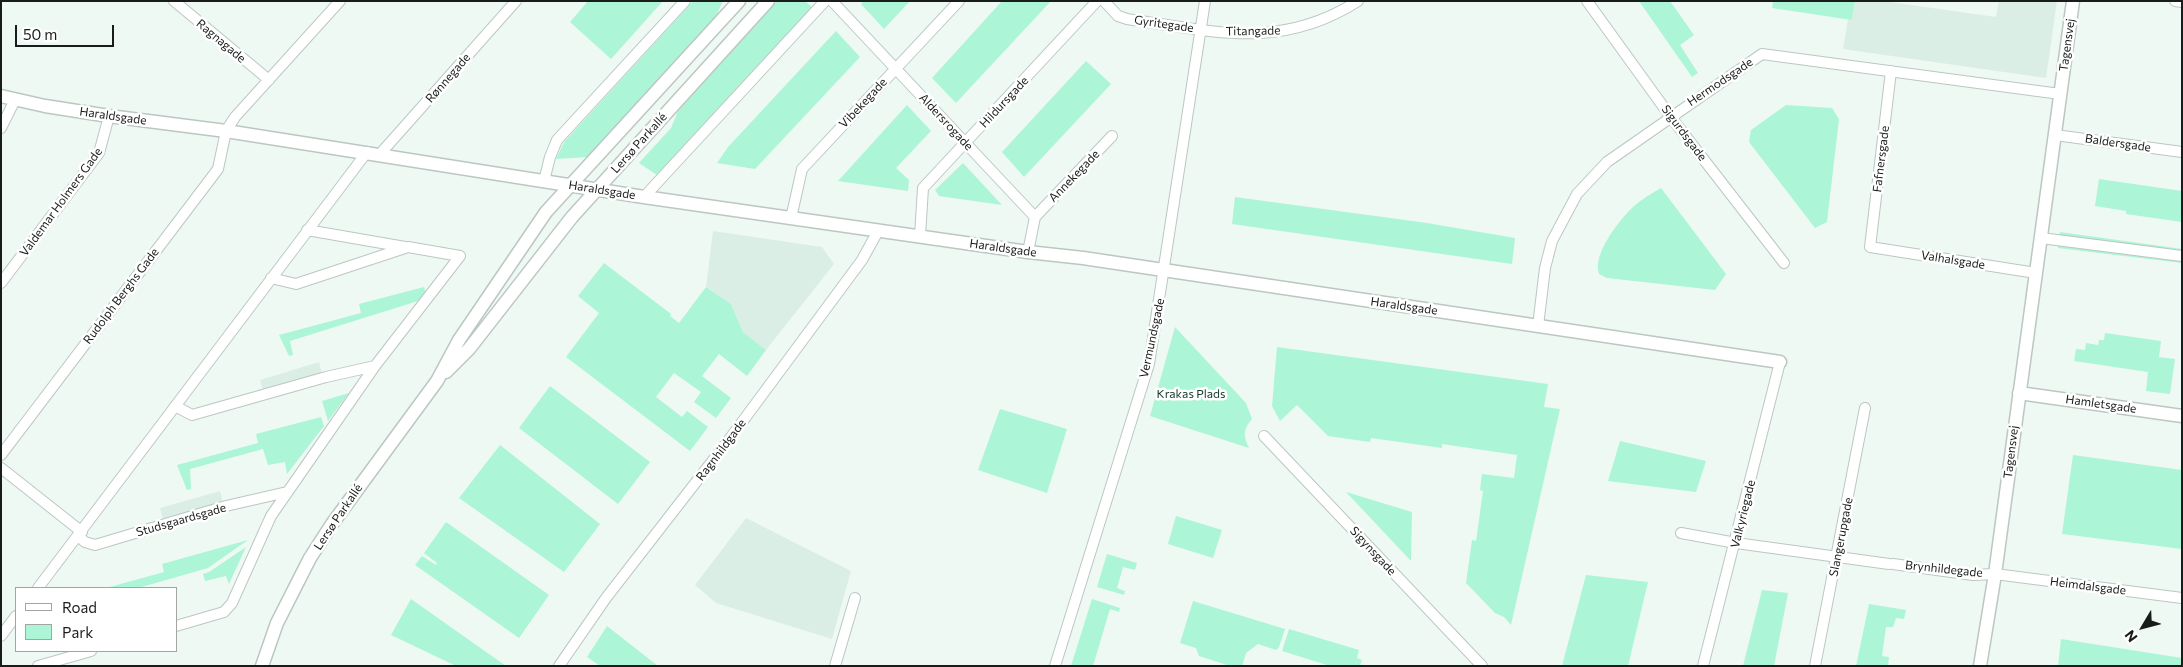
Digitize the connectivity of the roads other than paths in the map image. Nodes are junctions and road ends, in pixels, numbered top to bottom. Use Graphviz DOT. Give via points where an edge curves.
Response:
graph roads {
  1 [pos="174,1"];
  2 [pos="340,1"];
  3 [pos="516,1"];
  4 [pos="684,1"];
  5 [pos="739,1"];
  6 [pos="768,1"];
  7 [pos="825,1"];
  8 [pos="832,1"];
  9 [pos="959,1"];
  10 [pos="1097,1"];
  11 [pos="1104,1"];
  12 [pos="1205,1"];
  13 [pos="1358,1"];
  14 [pos="1587,1"];
  15 [pos="2073,1"];
  16 [pos="2175,1"];
  17 [pos="2182,2"];
  18 [pos="1201,29"];
  19 [pos="896,68"];
  20 [pos="1891,71"];
  21 [pos="269,80"];
  22 [pos="2060,94"];
  23 [pos="1,96"];
  24 [pos="15,100"];
  25 [pos="109,116"];
  26 [pos="1670,116"];
  27 [pos="1,128"];
  28 [pos="226,131"];
  29 [pos="2055,135"];
  30 [pos="1112,136"];
  31 [pos="966,144"];
  32 [pos="367,152"];
  33 [pos="2182,152"];
  34 [pos="380,154"];
  35 [pos="544,180"];
  36 [pos="571,185"];
  37 [pos="597,189"];
  38 [pos="644,197"];
  39 [pos="1035,217"];
  40 [pos="791,218"];
  41 [pos="307,230"];
  42 [pos="878,230"];
  43 [pos="920,236"];
  44 [pos="2041,238"];
  45 [pos="408,247"];
  46 [pos="1870,247"];
  47 [pos="1028,252"];
  48 [pos="2182,256"];
  49 [pos="1784,263"];
  50 [pos="1164,271"];
  51 [pos="2036,273"];
  52 [pos="271,278"];
  53 [pos="1,283"];
  54 [pos="1538,326"];
  55 [pos="1780,362"];
  56 [pos="375,366"];
  57 [pos="437,381"];
  58 [pos="2019,393"];
  59 [pos="175,406"];
  60 [pos="1865,408"];
  61 [pos="2182,416"];
  62 [pos="1264,436"];
  63 [pos="1,455"];
  64 [pos="1,468"];
  65 [pos="287,492"];
  66 [pos="1681,533"];
  67 [pos="80,534"];
  68 [pos="1736,543"];
  69 [pos="1837,558"];
  70 [pos="1995,574"];
  71 [pos="39,587"];
  72 [pos="855,598"];
  73 [pos="2182,598"];
  74 [pos="15,617"];
  75 [pos="178,625"];
  76 [pos="1,636"];
  77 [pos="87,652"];
  78 [pos="38,666"];
  79 [pos="262,666"];
  80 [pos="558,666"];
  81 [pos="835,666"];
  82 [pos="1056,666"];
  83 [pos="1482,666"];
  84 [pos="1703,666"];
  85 [pos="1815,666"];
  86 [pos="1980,666"];
  1 -- 21 [label="street, Ragnagade"];
  2 -- 21 [label="street"];
  3 -- 34 [label="street, Rønnegade"];
  4 -- 35 [label="street" via="557,140"];
  5 -- 36 [label="street, Lersø Parkallé"];
  6 -- 37 [label="street, Lersø Parkallé"];
  7 -- 38 [label="street"];
  8 -- 19 [label="street, Aldersrogade"];
  9 -- 19 [label="street, Vibekegade"];
  10 -- 31 [label="street, Hildursgade"];
  11 -- 18 [label="street, Gyritegade" via="1118,16 1127,19"];
  12 -- 18 [label="street, Vermundsgade"];
  13 -- 18 [label="street, Titangade" via="1320,22 1300,28 1254,34"];
  14 -- 26 [label="street, Sigurdsgade"];
  15 -- 22 [label="street, Tagensvej"];
  16 -- 17 [label="street"];
  18 -- 50 [label="street, Vermundsgade"];
  19 -- 31 [label="street, Aldersrogade"];
  19 -- 40 [label="street, Vibekegade" via="802,169"];
  20 -- 22 [label="street, Hermodsgade"];
  20 -- 26 [label="street, Hermodsgade" via="1762,54"];
  20 -- 46 [label="street, Fafnersgade"];
  21 -- 28 [label="street"];
  22 -- 29 [label="street, Tagensvej"];
  23 -- 24 [label="street, Haraldsgade"];
  24 -- 25 [label="street, Haraldsgade"];
  24 -- 27 [label="street"];
  25 -- 28 [label="street, Haraldsgade"];
  25 -- 53 [label="street, Valdemar Holmers Gade" via="99,153"];
  26 -- 49 [label="street, Sigurdsgade"];
  26 -- 54 [label="street, Hermodsgade" via="1607,162 1577,194 1552,241 1545,268"];
  28 -- 32 [label="street, Haraldsgade"];
  28 -- 63 [label="street, Rudolph Berghs Gade" via="218,169"];
  29 -- 33 [label="street, Baldersgade"];
  29 -- 44 [label="street, Tagensvej"];
  30 -- 39 [label="street, Annekegade"];
  31 -- 39 [label="street, Aldersrogade"];
  31 -- 43 [label="street, Hildursgade" via="923,188"];
  32 -- 34 [label="street, Haraldsgade"];
  32 -- 41 [label="street"];
  34 -- 35 [label="street, Haraldsgade"];
  35 -- 36 [label="street, Haraldsgade"];
  36 -- 37 [label="street, Haraldsgade"];
  36 -- 57 [label="street, Lersø Parkallé" via="546,212 516,255 459,340"];
  37 -- 38 [label="street, Haraldsgade"];
  37 -- 57 [label="street, Lersø Parkallé" via="469,349"];
  38 -- 40 [label="street, Haraldsgade"];
  39 -- 47 [label="street"];
  40 -- 42 [label="street, Haraldsgade"];
  41 -- 45 [label="street"];
  41 -- 52 [label="street"];
  42 -- 43 [label="street, Haraldsgade"];
  42 -- 80 [label="street, Ragnhildgade" via="862,260"];
  43 -- 47 [label="street, Haraldsgade"];
  44 -- 48 [label="street"];
  44 -- 51 [label="street, Tagensvej"];
  45 -- 52 [label="street" via="296,284"];
  45 -- 56 [label="street" via="460,256"];
  46 -- 51 [label="street, Valhalsgade"];
  47 -- 50 [label="street, Haraldsgade"];
  50 -- 54 [label="street, Haraldsgade"];
  50 -- 82 [label="street, Vermundsgade" via="1149,364"];
  51 -- 58 [label="street, Tagensvej"];
  52 -- 59 [label="street"];
  54 -- 55 [label="street, Haraldsgade"];
  55 -- 68 [label="street, Valkyriegade"];
  56 -- 59 [label="street" via="192,415"];
  56 -- 65 [label="street"];
  57 -- 79 [label="street, Lersø Parkallé" via="353,492 310,558 277,623"];
  58 -- 61 [label="street, Hamletsgade"];
  58 -- 70 [label="street, Tagensvej"];
  59 -- 67 [label="street"];
  60 -- 69 [label="street, Slangerupgade"];
  62 -- 83 [label="street, Sigynsgade"];
  64 -- 67 [label="street, Studsgaardsgade"];
  65 -- 67 [label="street, Studsgaardsgade" via="229,505 95,545 85,542"];
  65 -- 75 [label="street" via="270,516 232,603 224,612"];
  66 -- 68 [label="street, Brynhildegade"];
  67 -- 71 [label="street"];
  68 -- 69 [label="street, Brynhildegade"];
  68 -- 84 [label="street, Valkyriegade"];
  69 -- 70 [label="street, Brynhildegade"];
  69 -- 85 [label="street, Slangerupgade"];
  70 -- 73 [label="street, Heimdalsgade"];
  70 -- 86 [label="street, Tagensvej"];
  72 -- 81 [label="street"];
  74 -- 76 [label="street"];
  77 -- 78 [label="street"];
}
